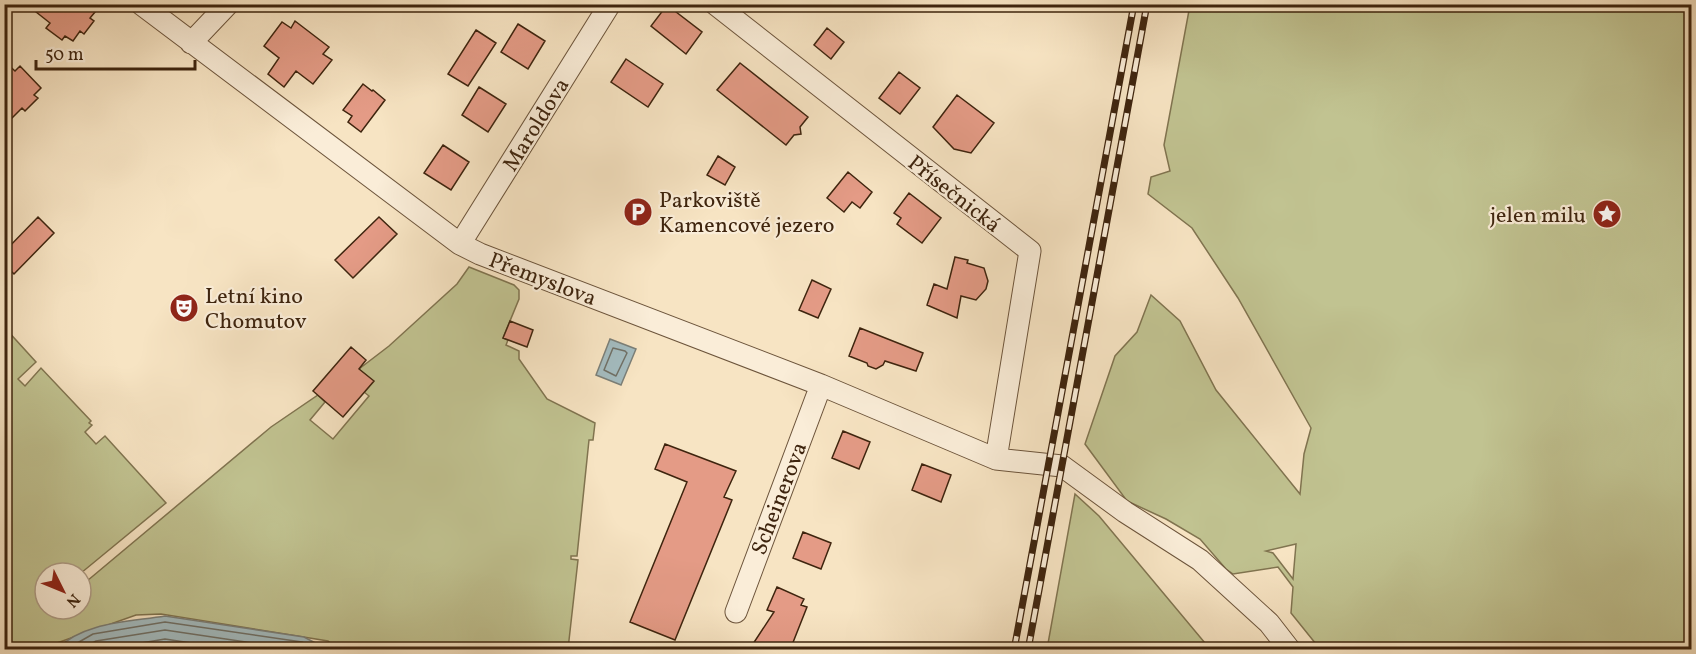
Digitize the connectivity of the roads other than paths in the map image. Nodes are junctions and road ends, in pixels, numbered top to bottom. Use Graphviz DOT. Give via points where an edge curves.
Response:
graph roads {
  1 [pos="141,4"];
  2 [pos="228,4"];
  3 [pos="610,4"];
  4 [pos="715,4"];
  5 [pos="191,43"];
  6 [pos="460,244"];
  7 [pos="820,385"];
  8 [pos="996,459"];
  9 [pos="736,612"];
  10 [pos="1290,650"];
  1 -- 5 [label="street, Přemyslova"];
  2 -- 5 [label="street"];
  3 -- 6 [label="street, Maroldova"];
  4 -- 8 [label="street, Přísečnická" via="1030,251"];
  5 -- 6 [label="street, Přemyslova"];
  6 -- 7 [label="street, Přemyslova"];
  7 -- 8 [label="street, Přemyslova"];
  7 -- 9 [label="street, Scheinerova"];
  8 -- 10 [label="street, Přemyslova" via="1062,466 1200,560 1269,623"];
}
